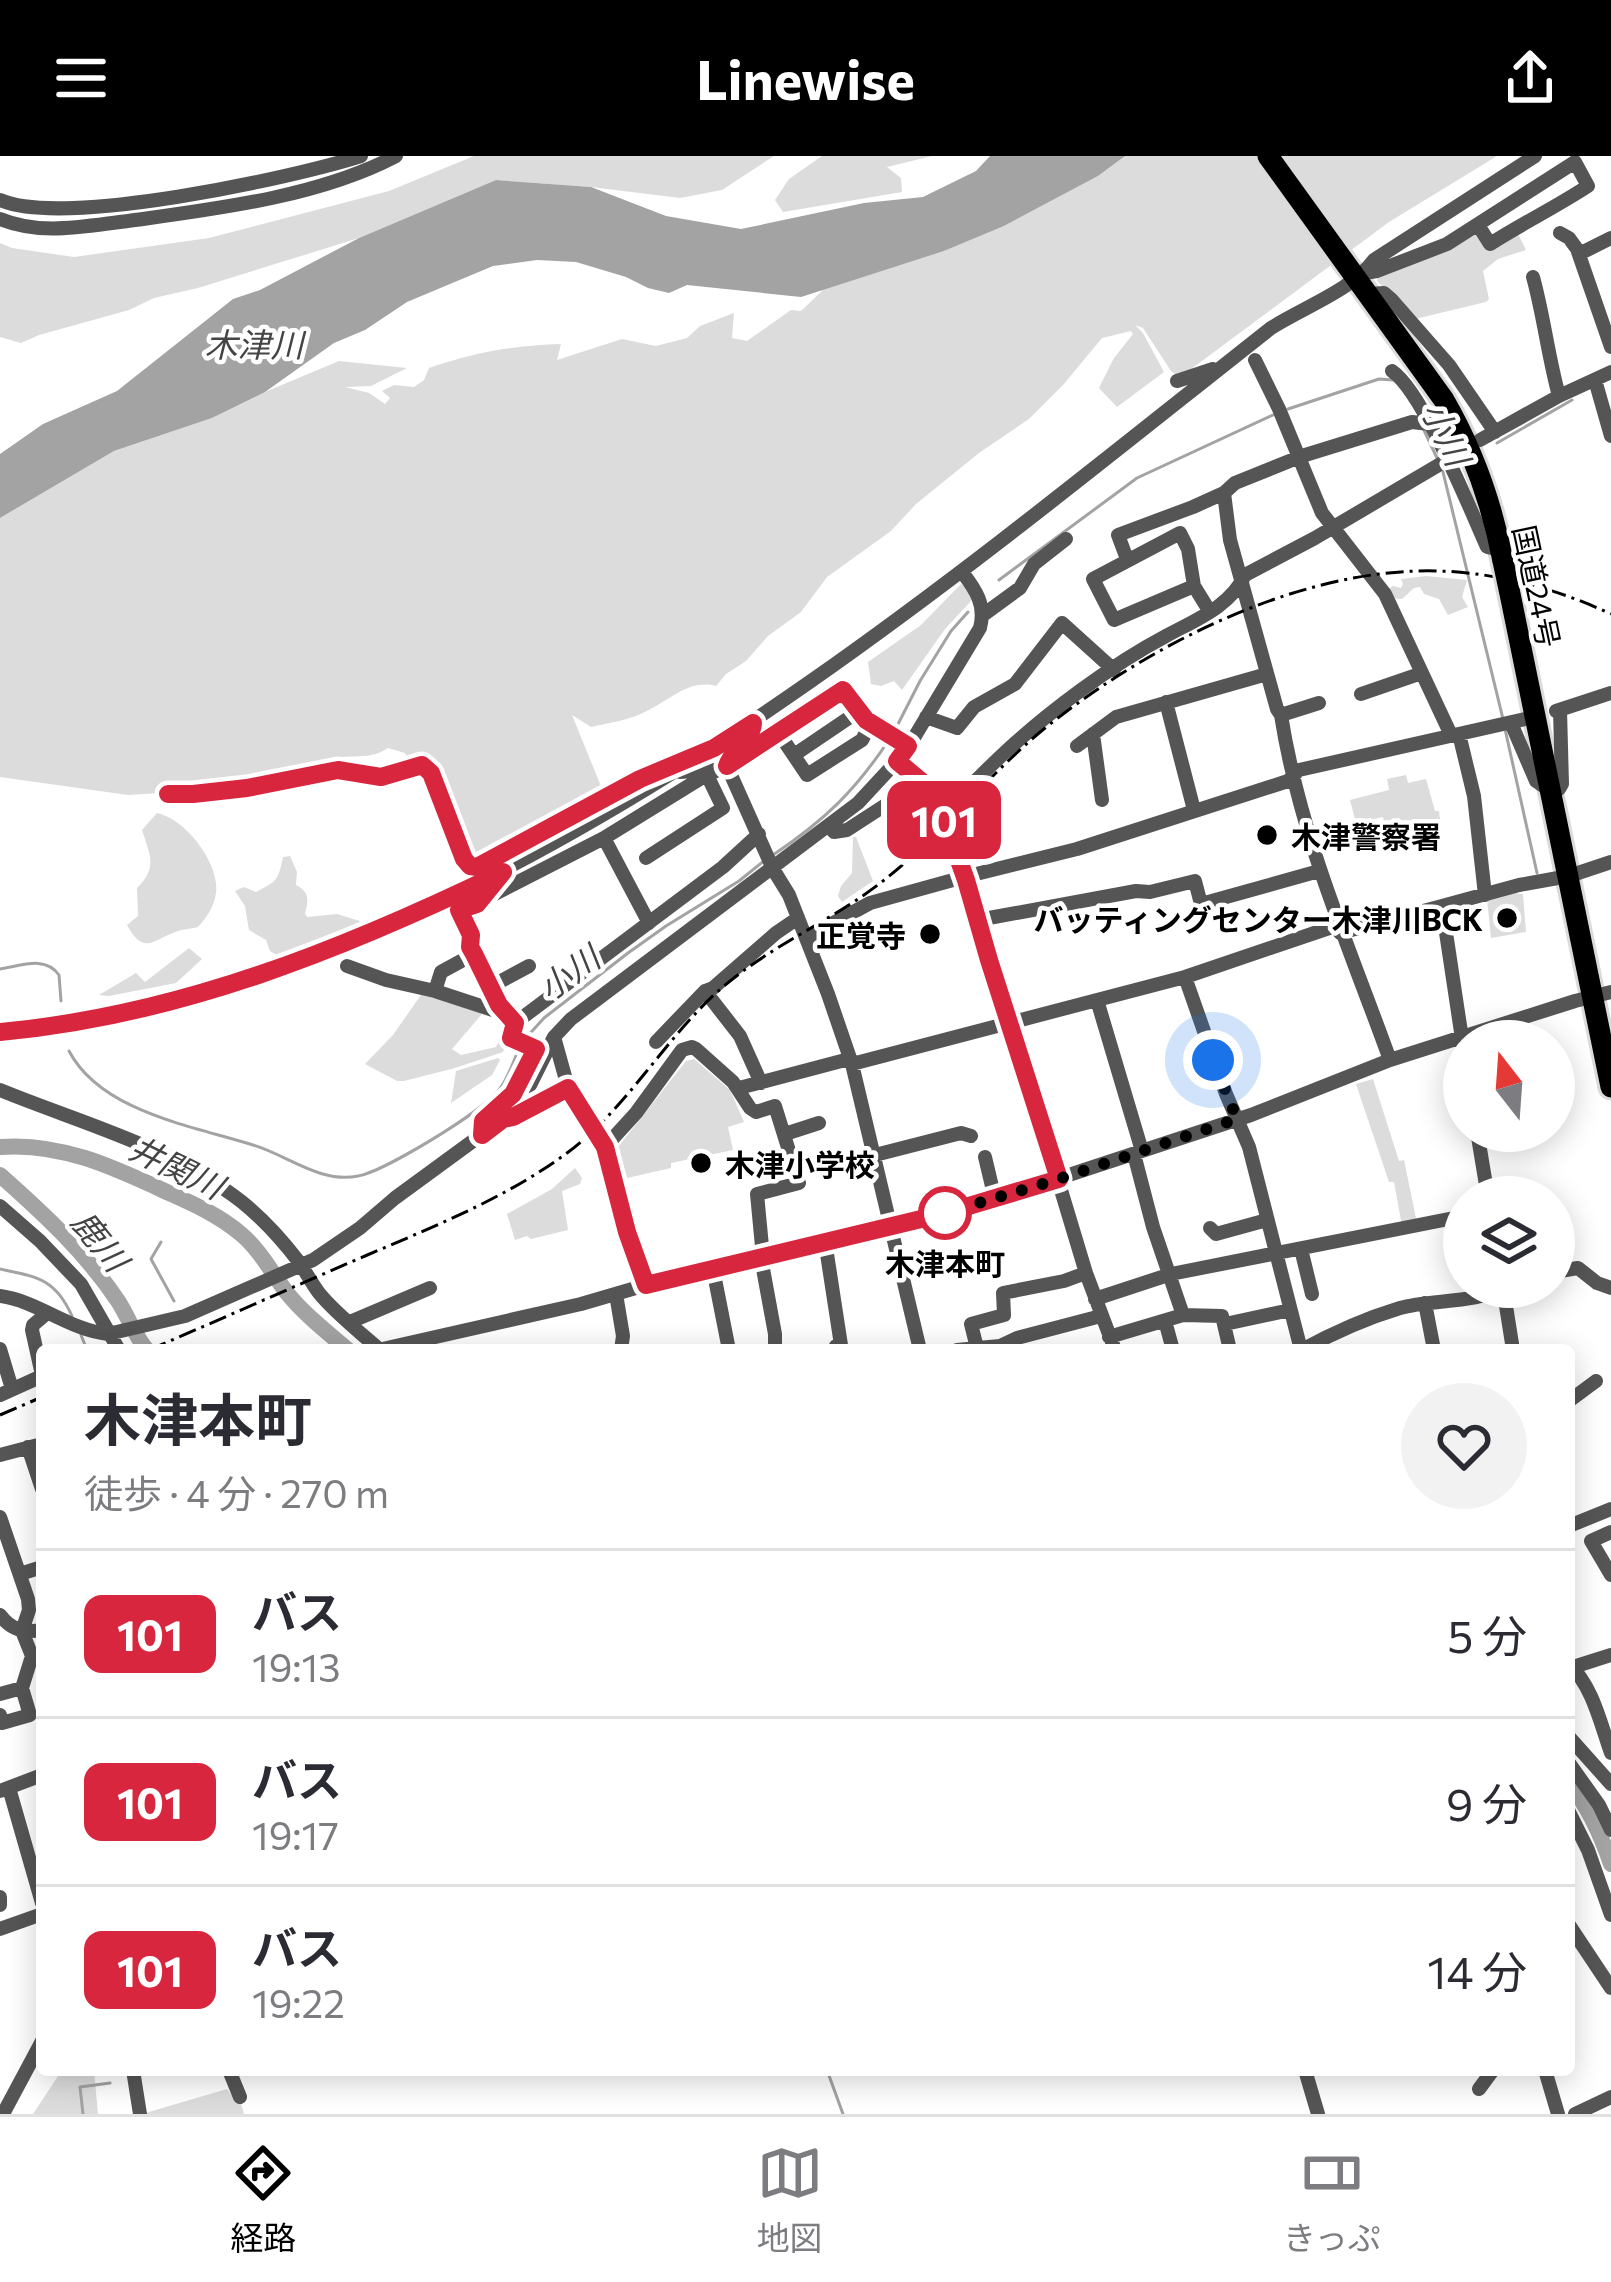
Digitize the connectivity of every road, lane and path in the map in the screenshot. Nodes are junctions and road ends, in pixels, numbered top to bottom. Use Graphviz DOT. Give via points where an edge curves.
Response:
graph roads {
  1 [pos="361,156"];
  2 [pos="397,156"];
  3 [pos="1268,156"];
  4 [pos="1535,156"];
  5 [pos="0,200"];
  6 [pos="0,219"];
  7 [pos="1478,225"];
  8 [pos="1560,233"];
  9 [pos="1611,238"];
  10 [pos="1579,254"];
  11 [pos="1533,277"];
  12 [pos="1360,279"];
  13 [pos="1611,347"];
  14 [pos="1255,360"];
  15 [pos="1224,366"];
  16 [pos="1392,371"];
  17 [pos="1611,372"];
  18 [pos="1595,380"];
  19 [pos="1177,381"];
  20 [pos="1559,396"];
  21 [pos="1423,423"];
  22 [pos="1496,432"];
  23 [pos="1611,436"];
  24 [pos="1480,440"];
  25 [pos="1299,458"];
  26 [pos="1447,460"];
  27 [pos="1224,493"];
  28 [pos="1333,528"];
  29 [pos="1066,539"];
  30 [pos="1502,555"];
  31 [pos="1127,559"];
  32 [pos="962,572"];
  33 [pos="1241,584"];
  34 [pos="1194,586"];
  35 [pos="1210,612"];
  36 [pos="983,615"];
  37 [pos="1114,670"];
  38 [pos="1422,673"];
  39 [pos="1267,674"];
  40 [pos="1611,693"];
  41 [pos="1361,694"];
  42 [pos="1166,702"];
  43 [pos="1319,704"];
  44 [pos="859,710"];
  45 [pos="1281,715"];
  46 [pos="926,717"];
  47 [pos="753,723"];
  48 [pos="875,726"];
  49 [pos="778,732"];
  50 [pos="1093,734"];
  51 [pos="1455,734"];
  52 [pos="902,742"];
  53 [pos="1077,746"];
  54 [pos="714,748"];
  55 [pos="794,755"];
  56 [pos="897,761"];
  57 [pos="727,766"];
  58 [pos="676,772"];
  59 [pos="1293,775"];
  60 [pos="707,776"];
  61 [pos="922,782"];
  62 [pos="1552,792"];
  63 [pos="168,794"];
  64 [pos="1102,800"];
  65 [pos="944,807"];
  66 [pos="1194,810"];
  67 [pos="829,826"];
  68 [pos="604,838"];
  69 [pos="760,838"];
  70 [pos="646,858"];
  71 [pos="1611,862"];
  72 [pos="772,865"];
  73 [pos="503,872"];
  74 [pos="1319,872"];
  75 [pos="1568,876"];
  76 [pos="964,877"];
  77 [pos="1485,895"];
  78 [pos="477,904"];
  79 [pos="1442,906"];
  80 [pos="798,918"];
  81 [pos="978,920"];
  82 [pos="649,923"];
  83 [pos="1339,929"];
  84 [pos="806,938"];
  85 [pos="474,954"];
  86 [pos="347,966"];
  87 [pos="529,966"];
  88 [pos="1185,977"];
  89 [pos="490,987"];
  90 [pos="435,991"];
  91 [pos="705,991"];
  92 [pos="1601,994"];
  93 [pos="1097,1000"];
  94 [pos="1459,1020"];
  95 [pos="1529,1020"];
  96 [pos="1010,1025"];
  97 [pos="512,1026"];
  98 [pos="0,1032"];
  99 [pos="554,1037"];
  100 [pos="656,1042"];
  101 [pos="1443,1048"];
  102 [pos="1390,1060"];
  103 [pos="851,1062"];
  104 [pos="761,1083"];
  105 [pos="568,1088"];
  106 [pos="739,1088"];
  107 [pos="1611,1088"];
  108 [pos="0,1090"];
  109 [pos="503,1119"];
  110 [pos="1237,1119"];
  111 [pos="819,1123"];
  112 [pos="785,1134"];
  113 [pos="482,1135"];
  114 [pos="970,1136"];
  115 [pos="605,1147"];
  116 [pos="1138,1153"];
  117 [pos="875,1155"];
  118 [pos="985,1157"];
  119 [pos="1059,1179"];
  120 [pos="995,1199"];
  121 [pos="0,1206"];
  122 [pos="1267,1220"];
  123 [pos="1443,1220"];
  124 [pos="890,1225"];
  125 [pos="1210,1228"];
  126 [pos="825,1241"];
  127 [pos="1301,1249"];
  128 [pos="1276,1254"];
  129 [pos="762,1258"];
  130 [pos="297,1266"];
  131 [pos="1575,1268"];
  132 [pos="713,1269"];
  133 [pos="1087,1273"];
  134 [pos="1171,1274"];
  135 [pos="646,1285"];
  136 [pos="430,1288"];
  137 [pos="1611,1288"];
  138 [pos="616,1294"];
  139 [pos="1312,1294"];
  140 [pos="0,1296"];
  141 [pos="1095,1299"];
  142 [pos="1443,1301"];
  143 [pos="1425,1303"];
  144 [pos="1507,1308"];
  145 [pos="1290,1310"];
  146 [pos="1004,1311"];
  147 [pos="46,1314"];
  148 [pos="1183,1315"];
  149 [pos="1101,1316"];
  150 [pos="1165,1321"];
  151 [pos="350,1322"];
  152 [pos="1225,1324"];
  153 [pos="111,1334"];
  154 [pos="1017,1338"];
  155 [pos="116,1344"];
  156 [pos="373,1344"];
  157 [pos="404,1344"];
  158 [pos="622,1344"];
  159 [pos="728,1344"];
  160 [pos="774,1344"];
  161 [pos="841,1344"];
  162 [pos="919,1344"];
  163 [pos="976,1344"];
  164 [pos="1004,1344"];
  165 [pos="1112,1344"];
  166 [pos="1171,1344"];
  167 [pos="1229,1344"];
  168 [pos="1303,1344"];
  169 [pos="1316,1344"];
  170 [pos="1433,1344"];
  171 [pos="1513,1344"];
  172 [pos="36,1348"];
  173 [pos="0,1349"];
  174 [pos="36,1379"];
  175 [pos="1596,1381"];
  176 [pos="6,1392"];
  177 [pos="1575,1397"];
  178 [pos="35,1446"];
  179 [pos="0,1455"];
  180 [pos="1611,1509"];
  181 [pos="0,1517"];
  182 [pos="1575,1524"];
  183 [pos="1611,1532"];
  184 [pos="36,1569"];
  185 [pos="20,1574"];
  186 [pos="1611,1575"];
  187 [pos="0,1615"];
  188 [pos="36,1630"];
  189 [pos="22,1631"];
  190 [pos="1611,1654"];
  191 [pos="36,1658"];
  192 [pos="36,1662"];
  193 [pos="1575,1665"];
  194 [pos="1575,1674"];
  195 [pos="22,1688"];
  196 [pos="0,1694"];
  197 [pos="0,1715"];
  198 [pos="1575,1744"];
  199 [pos="1611,1753"];
  200 [pos="1575,1771"];
  201 [pos="36,1777"];
  202 [pos="1611,1784"];
  203 [pos="4,1789"];
  204 [pos="1575,1823"];
  205 [pos="1611,1830"];
  206 [pos="36,1859"];
  207 [pos="1611,1915"];
  208 [pos="36,1916"];
  209 [pos="0,1929"];
  210 [pos="1576,1948"];
  211 [pos="1611,1988"];
  212 [pos="36,2052"];
  213 [pos="134,2076"];
  214 [pos="232,2076"];
  215 [pos="1307,2076"];
  216 [pos="1489,2076"];
  217 [pos="1547,2076"];
  218 [pos="1479,2089"];
  219 [pos="241,2097"];
  220 [pos="1611,2097"];
  221 [pos="3,2114"];
  222 [pos="140,2114"];
  223 [pos="1318,2114"];
  224 [pos="1558,2114"];
  225 [pos="1575,2114"];
  1 -- 5 [label="street" via="185,195 58,209"];
  2 -- 6 [label="street" via="292,193 199,212 73,229"];
  3 -- 12 [label="highway, 国道24号"];
  4 -- 12 [label="street" via="1374,260"];
  7 -- 7 [label="street" via="1575,162 1588,186 1490,244"];
  7 -- 12 [label="street"];
  8 -- 10 [label="street"];
  9 -- 10 [label="street"];
  10 -- 13 [label="street"];
  11 -- 20 [label="street"];
  12 -- 15 [label="street" via="1275,325"];
  12 -- 22 [label="street" via="1403,313"];
  12 -- 30 [label="highway, 国道24号" via="1462,433"];
  14 -- 25 [label="street"];
  15 -- 19 [label="street"];
  15 -- 32 [label="street"];
  16 -- 21 [label="street"];
  17 -- 18 [label="street"];
  18 -- 20 [label="street"];
  18 -- 23 [label="street"];
  20 -- 22 [label="street"];
  21 -- 25 [label="street"];
  21 -- 26 [label="street"];
  22 -- 24 [label="street"];
  25 -- 27 [label="street"];
  25 -- 28 [label="street"];
  26 -- 28 [label="street"];
  26 -- 30 [label="street" via="1487,547"];
  27 -- 31 [label="street" via="1118,535"];
  27 -- 33 [label="street"];
  28 -- 33 [label="street"];
  28 -- 38 [label="street" via="1385,594"];
  29 -- 36 [label="street"];
  30 -- 62 [label="highway, 国道24号, bridge"];
  31 -- 34 [label="street" via="1180,533"];
  31 -- 34 [label="street" via="1094,579 1114,620"];
  32 -- 36 [label="street"];
  32 -- 47 [label="street"];
  33 -- 35 [label="street"];
  33 -- 39 [label="street"];
  34 -- 35 [label="street"];
  35 -- 37 [label="street"];
  36 -- 46 [label="street"];
  37 -- 46 [label="street" via="1062,623 1015,684 974,707 956,728"];
  37 -- 65 [label="street"];
  38 -- 41 [label="street"];
  38 -- 51 [label="street"];
  39 -- 42 [label="street"];
  39 -- 45 [label="street"];
  40 -- 62 [label="street" via="1553,712 1562,784"];
  42 -- 50 [label="street" via="1116,717"];
  42 -- 66 [label="street"];
  43 -- 45 [label="street"];
  44 -- 48 [label="street"];
  44 -- 49 [label="street" via="843,690"];
  44 -- 55 [label="street"];
  45 -- 59 [label="street"];
  46 -- 52 [label="street"];
  47 -- 54 [label="street"];
  47 -- 57 [label="street"];
  48 -- 52 [label="street"];
  48 -- 55 [label="street" via="808,775"];
  49 -- 55 [label="street"];
  49 -- 57 [label="street"];
  50 -- 53 [label="street"];
  50 -- 64 [label="street"];
  51 -- 59 [label="street"];
  51 -- 62 [label="street" via="1512,723 1536,781"];
  51 -- 77 [label="street" via="1474,796"];
  52 -- 56 [label="street"];
  54 -- 58 [label="street"];
  54 -- 63 [label="street" via="477,867 464,859 422,765 381,777 338,770"];
  56 -- 61 [label="street"];
  56 -- 67 [label="street"];
  57 -- 58 [label="street"];
  57 -- 60 [label="street"];
  57 -- 69 [label="street"];
  58 -- 73 [label="street"];
  59 -- 66 [label="street"];
  59 -- 74 [label="street"];
  60 -- 68 [label="street"];
  60 -- 70 [label="street" via="723,808"];
  61 -- 65 [label="street"];
  61 -- 67 [label="street" via="848,830"];
  62 -- 75 [label="highway, 国道24号"];
  65 -- 76 [label="street"];
  66 -- 76 [label="street"];
  67 -- 72 [label="street"];
  68 -- 78 [label="street"];
  68 -- 82 [label="street"];
  69 -- 72 [label="street"];
  69 -- 82 [label="street"];
  71 -- 75 [label="street"];
  72 -- 80 [label="street"];
  72 -- 99 [label="street"];
  73 -- 78 [label="street"];
  73 -- 98 [label="street" via="267,973 129,1013"];
  74 -- 81 [label="street" via="1201,904 1195,881"];
  74 -- 83 [label="street"];
  75 -- 77 [label="street"];
  75 -- 92 [label="highway, 国道24号"];
  76 -- 81 [label="street"];
  76 -- 84 [label="street" via="870,903"];
  77 -- 79 [label="street"];
  78 -- 85 [label="street" via="459,910"];
  79 -- 83 [label="street"];
  79 -- 94 [label="street"];
  80 -- 84 [label="street"];
  80 -- 91 [label="street"];
  81 -- 96 [label="street"];
  82 -- 97 [label="street"];
  83 -- 88 [label="street"];
  83 -- 102 [label="street"];
  84 -- 103 [label="street"];
  85 -- 89 [label="street"];
  85 -- 90 [label="street" via="442,972"];
  86 -- 90 [label="street"];
  87 -- 89 [label="street"];
  88 -- 93 [label="street"];
  88 -- 110 [label="street"];
  89 -- 97 [label="street"];
  90 -- 97 [label="street"];
  91 -- 100 [label="street"];
  91 -- 104 [label="street" via="740,1036"];
  92 -- 95 [label="street"];
  92 -- 107 [label="highway, 国道24号"];
  93 -- 96 [label="street"];
  93 -- 116 [label="street"];
  96 -- 103 [label="street"];
  96 -- 119 [label="street"];
  97 -- 113 [label="street" via="536,1049 523,1079 483,1121"];
  99 -- 105 [label="street"];
  99 -- 109 [label="street"];
  101 -- 102 [label="street"];
  102 -- 110 [label="street"];
  103 -- 104 [label="street"];
  103 -- 117 [label="street"];
  104 -- 106 [label="street"];
  105 -- 109 [label="street"];
  105 -- 115 [label="street"];
  106 -- 112 [label="street" via="756,1112 775,1106"];
  106 -- 115 [label="street" via="696,1048 682,1050"];
  108 -- 130 [label="street" via="187,1166 242,1202"];
  109 -- 113 [label="street"];
  110 -- 116 [label="street"];
  110 -- 122 [label="street"];
  111 -- 112 [label="street"];
  112 -- 129 [label="street" via="799,1184 757,1194"];
  113 -- 130 [label="street"];
  114 -- 117 [label="street"];
  115 -- 135 [label="street"];
  116 -- 119 [label="street"];
  116 -- 134 [label="street"];
  117 -- 124 [label="street"];
  118 -- 120 [label="street"];
  119 -- 120 [label="street"];
  119 -- 133 [label="street"];
  120 -- 124 [label="street"];
  121 -- 153 [label="street" via="81,1284"];
  122 -- 125 [label="street" via="1216,1234"];
  122 -- 128 [label="street"];
  123 -- 127 [label="street"];
  124 -- 126 [label="street"];
  124 -- 162 [label="street"];
  126 -- 129 [label="street"];
  126 -- 161 [label="street"];
  127 -- 128 [label="street"];
  127 -- 139 [label="street"];
  128 -- 134 [label="street"];
  128 -- 145 [label="street"];
  129 -- 132 [label="street"];
  129 -- 160 [label="street"];
  130 -- 151 [label="street"];
  130 -- 153 [label="street" via="185,1316"];
  131 -- 137 [label="street"];
  132 -- 135 [label="street"];
  132 -- 159 [label="street"];
  133 -- 141 [label="street"];
  133 -- 146 [label="street" via="1003,1293"];
  134 -- 141 [label="street"];
  134 -- 148 [label="street"];
  135 -- 138 [label="street"];
  136 -- 151 [label="street"];
  138 -- 157 [label="street"];
  138 -- 158 [label="street"];
  140 -- 147 [label="street"];
  141 -- 149 [label="street"];
  142 -- 143 [label="street"];
  143 -- 169 [label="street"];
  143 -- 170 [label="street"];
  144 -- 171 [label="street"];
  145 -- 152 [label="street"];
  145 -- 168 [label="street"];
  146 -- 154 [label="street"];
  146 -- 163 [label="street" via="971,1324"];
  147 -- 153 [label="street"];
  147 -- 172 [label="street" via="32,1330"];
  148 -- 150 [label="street"];
  148 -- 152 [label="street" via="1220,1315"];
  149 -- 154 [label="street"];
  149 -- 165 [label="street"];
  150 -- 165 [label="street"];
  150 -- 166 [label="street"];
  151 -- 156 [label="street"];
  152 -- 167 [label="street"];
  153 -- 155 [label="street"];
  154 -- 164 [label="street"];
  173 -- 176 [label="street"];
  174 -- 176 [label="street"];
  175 -- 177 [label="street"];
  178 -- 179 [label="street"];
  180 -- 182 [label="street"];
  181 -- 185 [label="street"];
  183 -- 186 [label="street" via="1591,1541"];
  184 -- 185 [label="street"];
  185 -- 189 [label="street" via="29,1610"];
  187 -- 189 [label="street"];
  188 -- 189 [label="street"];
  189 -- 191 [label="street"];
  190 -- 193 [label="street"];
  192 -- 195 [label="street"];
  194 -- 199 [label="street"];
  195 -- 196 [label="street"];
  195 -- 197 [label="street" via="30,1715 2,1723"];
  198 -- 202 [label="street"];
  200 -- 205 [label="street"];
  201 -- 203 [label="street"];
  203 -- 206 [label="street"];
  204 -- 207 [label="street"];
  208 -- 209 [label="street"];
  210 -- 211 [label="street"];
  212 -- 221 [label="street"];
  213 -- 222 [label="street"];
  214 -- 219 [label="street"];
  215 -- 223 [label="street"];
  216 -- 218 [label="street"];
  217 -- 224 [label="street"];
  220 -- 225 [label="street"];
}
